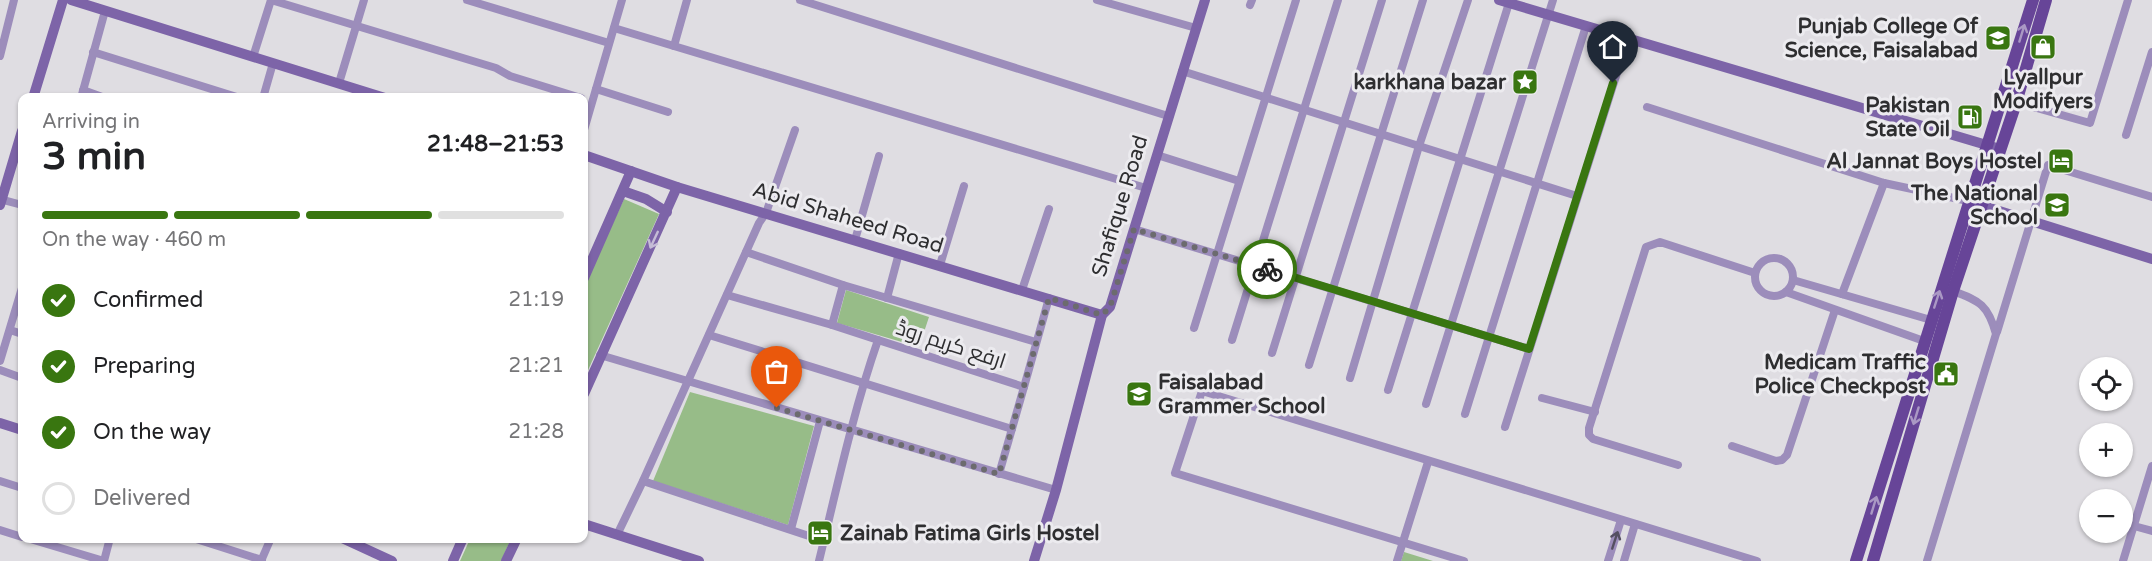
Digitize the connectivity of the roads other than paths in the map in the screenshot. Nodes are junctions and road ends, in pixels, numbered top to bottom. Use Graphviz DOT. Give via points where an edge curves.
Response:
graph roads {
  1 [pos="14,0"];
  2 [pos="63,0"];
  3 [pos="70,0"];
  4 [pos="271,0"];
  5 [pos="364,0"];
  6 [pos="467,0"];
  7 [pos="622,0"];
  8 [pos="687,0"];
  9 [pos="800,0"];
  10 [pos="1097,0"];
  11 [pos="1204,0"];
  12 [pos="1296,0"];
  13 [pos="1338,0"];
  14 [pos="1382,0"];
  15 [pos="1423,0"];
  16 [pos="1468,0"];
  17 [pos="1553,0"];
  18 [pos="2033,0"];
  19 [pos="2046,0"];
  20 [pos="2128,0"];
  21 [pos="1106,1"];
  22 [pos="1504,2"];
  23 [pos="88,3"];
  24 [pos="105,11"];
  25 [pos="1549,15"];
  26 [pos="4,23"];
  27 [pos="357,26"];
  28 [pos="1586,26"];
  29 [pos="614,28"];
  30 [pos="1196,28"];
  31 [pos="1628,38"];
  32 [pos="609,43"];
  33 [pos="674,46"];
  34 [pos="93,52"];
  35 [pos="2152,52"];
  36 [pos="0,56"];
  37 [pos="253,57"];
  38 [pos="273,63"];
  39 [pos="1182,71"];
  40 [pos="339,83"];
  41 [pos="596,89"];
  42 [pos="35,93"];
  43 [pos="82,93"];
  44 [pos="224,93"];
  45 [pos="264,93"];
  46 [pos="370,93"];
  47 [pos="566,93"];
  48 [pos="1265,97"];
  49 [pos="588,100"];
  50 [pos="592,101"];
  51 [pos="2016,102"];
  52 [pos="1647,106"];
  53 [pos="1304,109"];
  54 [pos="668,112"];
  55 [pos="588,116"];
  56 [pos="1168,116"];
  57 [pos="1344,122"];
  58 [pos="795,130"];
  59 [pos="1381,134"];
  60 [pos="2126,135"];
  61 [pos="18,144"];
  62 [pos="1419,146"];
  63 [pos="1994,147"];
  64 [pos="1157,155"];
  65 [pos="588,156"];
  66 [pos="879,156"];
  67 [pos="1461,159"];
  68 [pos="631,171"];
  69 [pos="1500,171"];
  70 [pos="1239,181"];
  71 [pos="1537,183"];
  72 [pos="1884,183"];
  73 [pos="964,186"];
  74 [pos="677,187"];
  75 [pos="1146,188"];
  76 [pos="623,191"];
  77 [pos="1577,196"];
  78 [pos="2152,196"];
  79 [pos="1,201"];
  80 [pos="1975,203"];
  81 [pos="18,205"];
  82 [pos="1049,209"];
  83 [pos="667,212"];
  84 [pos="766,213"];
  85 [pos="2031,221"];
  86 [pos="1134,229"];
  87 [pos="855,240"];
  88 [pos="746,252"];
  89 [pos="899,253"];
  90 [pos="1217,254"];
  91 [pos="2152,259"];
  92 [pos="940,266"];
  93 [pos="1255,266"];
  94 [pos="588,269"];
  95 [pos="1755,273"];
  96 [pos="1295,278"];
  97 [pos="1793,279"];
  98 [pos="843,285"];
  99 [pos="1022,290"];
  100 [pos="1332,290"];
  101 [pos="1953,291"];
  102 [pos="1786,292"];
  103 [pos="727,294"];
  104 [pos="1842,294"];
  105 [pos="887,298"];
  106 [pos="1049,298"];
  107 [pos="1374,302"];
  108 [pos="18,303"];
  109 [pos="1835,310"];
  110 [pos="1412,314"];
  111 [pos="1102,315"];
  112 [pos="1930,320"];
  113 [pos="832,325"];
  114 [pos="1451,325"];
  115 [pos="1194,328"];
  116 [pos="10,330"];
  117 [pos="18,332"];
  118 [pos="1996,334"];
  119 [pos="709,335"];
  120 [pos="1489,337"];
  121 [pos="878,340"];
  122 [pos="1232,340"];
  123 [pos="1924,341"];
  124 [pos="1036,342"];
  125 [pos="1529,349"];
  126 [pos="1272,353"];
  127 [pos="600,355"];
  128 [pos="0,361"];
  129 [pos="1309,365"];
  130 [pos="0,370"];
  131 [pos="18,377"];
  132 [pos="1350,378"];
  133 [pos="588,381"];
  134 [pos="689,381"];
  135 [pos="862,383"];
  136 [pos="1024,387"];
  137 [pos="1388,390"];
  138 [pos="1542,398"];
  139 [pos="1426,404"];
  140 [pos="1595,412"];
  141 [pos="1465,414"];
  142 [pos="820,421"];
  143 [pos="0,423"];
  144 [pos="1505,427"];
  145 [pos="18,429"];
  146 [pos="1012,429"];
  147 [pos="850,430"];
  148 [pos="1732,446"];
  149 [pos="1428,462"];
  150 [pos="1678,465"];
  151 [pos="2152,466"];
  152 [pos="999,474"];
  153 [pos="0,481"];
  154 [pos="644,481"];
  155 [pos="18,487"];
  156 [pos="1056,490"];
  157 [pos="1622,520"];
  158 [pos="1635,524"];
  159 [pos="588,525"];
  160 [pos="2134,526"];
  161 [pos="791,529"];
  162 [pos="0,530"];
  163 [pos="2152,531"];
  164 [pos="617,535"];
  165 [pos="18,536"];
  166 [pos="824,541"];
  167 [pos="1402,542"];
  168 [pos="44,543"];
  169 [pos="109,543"];
  170 [pos="209,543"];
  171 [pos="270,543"];
  172 [pos="365,543"];
  173 [pos="461,543"];
  174 [pos="515,543"];
  175 [pos="1727,552"];
  176 [pos="262,560"];
  177 [pos="692,560"];
  178 [pos="392,561"];
  179 [pos="453,561"];
  180 [pos="506,561"];
  181 [pos="819,561"];
  182 [pos="1034,561"];
  183 [pos="1397,561"];
  184 [pos="1464,561"];
  185 [pos="1608,561"];
  186 [pos="1624,561"];
  187 [pos="1724,561"];
  188 [pos="1757,561"];
  189 [pos="1856,561"];
  190 [pos="1873,561"];
  191 [pos="1927,561"];
  192 [pos="2123,561"];
  1 -- 26 [label="street"];
  2 -- 42 [label="street"];
  3 -- 23 [label="street"];
  4 -- 27 [label="street"];
  4 -- 37 [label="street"];
  5 -- 27 [label="street"];
  6 -- 32 [label="street"];
  7 -- 29 [label="street"];
  8 -- 33 [label="street"];
  9 -- 56 [label="street"];
  10 -- 21 [label="street"];
  11 -- 30 [label="street, Shafique Road"];
  12 -- 48 [label="street"];
  13 -- 53 [label="street"];
  14 -- 57 [label="street"];
  15 -- 59 [label="street"];
  16 -- 62 [label="street"];
  17 -- 25 [label="street"];
  63 -- 18 [label="main road, one-way"];
  19 -- 51 [label="main road"];
  20 -- 51 [label="street" via="2090,123"];
  21 -- 30 [label="street"];
  22 -- 25 [label="street"];
  22 -- 67 [label="street"];
  23 -- 24 [label="street"];
  24 -- 34 [label="street"];
  24 -- 37 [label="street"];
  25 -- 28 [label="street"];
  25 -- 69 [label="street"];
  26 -- 36 [label="street"];
  27 -- 40 [label="street"];
  27 -- 47 [label="street"];
  28 -- 31 [label="street"];
  28 -- 71 [label="street"];
  29 -- 32 [label="street"];
  29 -- 33 [label="street"];
  30 -- 39 [label="street, Shafique Road"];
  31 -- 63 [label="street"];
  31 -- 77 [label="street"];
  32 -- 41 [label="street"];
  33 -- 75 [label="street"];
  34 -- 43 [label="street"];
  34 -- 44 [label="street"];
  35 -- 60 [label="street"];
  37 -- 38 [label="street"];
  38 -- 40 [label="street"];
  38 -- 45 [label="street"];
  39 -- 48 [label="street"];
  39 -- 56 [label="street, Shafique Road"];
  40 -- 46 [label="street"];
  41 -- 50 [label="street"];
  41 -- 54 [label="street"];
  48 -- 53 [label="street"];
  48 -- 70 [label="street"];
  49 -- 50 [label="street"];
  50 -- 55 [label="street"];
  51 -- 63 [label="main road"];
  52 -- 72 [label="street"];
  53 -- 57 [label="street"];
  53 -- 93 [label="street"];
  56 -- 64 [label="street, Shafique Road"];
  57 -- 59 [label="street"];
  57 -- 96 [label="street"];
  58 -- 84 [label="street"];
  59 -- 62 [label="street"];
  59 -- 100 [label="street"];
  61 -- 79 [label="street"];
  62 -- 67 [label="street"];
  62 -- 107 [label="street"];
  63 -- 80 [label="main road"];
  64 -- 70 [label="street"];
  64 -- 75 [label="street, Shafique Road"];
  65 -- 68 [label="street, Abid Shaheed Road"];
  66 -- 87 [label="street"];
  67 -- 69 [label="street"];
  67 -- 110 [label="street"];
  68 -- 74 [label="street, Abid Shaheed Road"];
  68 -- 76 [label="street"];
  69 -- 71 [label="street"];
  69 -- 114 [label="street"];
  70 -- 90 [label="street"];
  71 -- 77 [label="street"];
  71 -- 120 [label="street"];
  72 -- 80 [label="street"];
  72 -- 104 [label="street"];
  73 -- 92 [label="street"];
  74 -- 83 [label="street"];
  74 -- 84 [label="street, Abid Shaheed Road"];
  75 -- 86 [label="street, Shafique Road"];
  76 -- 83 [label="street"];
  76 -- 94 [label="street"];
  77 -- 125 [label="street"];
  78 -- 85 [label="street" via="2048,165"];
  79 -- 81 [label="street"];
  80 -- 85 [label="street"];
  80 -- 101 [label="main road"];
  112 -- 80 [label="main road, one-way"];
  82 -- 99 [label="street"];
  83 -- 127 [label="street, one-way"];
  84 -- 87 [label="street, Abid Shaheed Road"];
  84 -- 88 [label="street"];
  85 -- 91 [label="street"];
  85 -- 118 [label="street"];
  86 -- 90 [label="street"];
  86 -- 111 [label="street, Shafique Road" via="1110,307"];
  87 -- 89 [label="street, Abid Shaheed Road"];
  88 -- 98 [label="street"];
  88 -- 103 [label="street"];
  89 -- 92 [label="street, Abid Shaheed Road"];
  89 -- 105 [label="street"];
  90 -- 93 [label="street"];
  90 -- 115 [label="street"];
  92 -- 99 [label="street, Abid Shaheed Road"];
  93 -- 96 [label="street"];
  93 -- 122 [label="street"];
  95 -- 97 [label="street" via="1760,264 1777,258 1786,262"];
  95 -- 102 [label="street" via="1760,290 1768,295"];
  95 -- 140 [label="street" via="1660,242 1646,247"];
  96 -- 100 [label="street"];
  96 -- 126 [label="street"];
  97 -- 102 [label="street"];
  97 -- 104 [label="street"];
  98 -- 105 [label="street"];
  98 -- 113 [label="street"];
  99 -- 106 [label="street, Abid Shaheed Road"];
  100 -- 107 [label="street"];
  100 -- 129 [label="street"];
  101 -- 118 [label="street" via="1980,301 1992,317"];
  101 -- 190 [label="main road, one-way"];
  102 -- 109 [label="street"];
  103 -- 113 [label="street"];
  103 -- 119 [label="street"];
  104 -- 112 [label="street"];
  105 -- 124 [label="street"];
  106 -- 111 [label="street, Abid Shaheed Road"];
  106 -- 124 [label="street"];
  107 -- 110 [label="street"];
  107 -- 132 [label="street"];
  108 -- 116 [label="street"];
  109 -- 123 [label="street"];
  109 -- 148 [label="street" via="1787,455 1776,461"];
  110 -- 114 [label="street"];
  110 -- 137 [label="street"];
  111 -- 156 [label="street, Shafique Road"];
  112 -- 123 [label="main road"];
  113 -- 121 [label="street"];
  114 -- 120 [label="street"];
  114 -- 139 [label="street"];
  116 -- 117 [label="street"];
  116 -- 128 [label="street"];
  118 -- 191 [label="street"];
  119 -- 134 [label="street"];
  119 -- 135 [label="street"];
  120 -- 125 [label="street"];
  120 -- 141 [label="street"];
  121 -- 135 [label="street, ارفع کریم روڈ"];
  121 -- 136 [label="street, ارفع کریم روڈ"];
  189 -- 123 [label="main road, one-way"];
  124 -- 136 [label="street"];
  125 -- 144 [label="street"];
  127 -- 133 [label="street"];
  127 -- 134 [label="street"];
  130 -- 131 [label="street"];
  134 -- 142 [label="street"];
  134 -- 154 [label="street"];
  135 -- 146 [label="street"];
  135 -- 147 [label="street, ارفع کریم روڈ"];
  136 -- 146 [label="street, ارفع کریم روڈ"];
  138 -- 140 [label="street"];
  140 -- 150 [label="street" via="1589,428 1593,439"];
  142 -- 147 [label="street"];
  142 -- 161 [label="street"];
  143 -- 145 [label="street"];
  146 -- 152 [label="street, ارفع کریم روڈ"];
  147 -- 152 [label="street"];
  147 -- 166 [label="street, ارفع کریم روڈ"];
  149 -- 157 [label="street"];
  149 -- 167 [label="street"];
  149 -- 167 [label="street" via="1202,391 1175,473"];
  151 -- 160 [label="street"];
  152 -- 156 [label="street"];
  153 -- 155 [label="street"];
  154 -- 161 [label="street"];
  154 -- 164 [label="street"];
  156 -- 182 [label="street, Shafique Road"];
  157 -- 158 [label="street"];
  185 -- 157 [label="street, one-way"];
  158 -- 175 [label="street"];
  158 -- 186 [label="street"];
  159 -- 164 [label="street"];
  160 -- 163 [label="street"];
  160 -- 192 [label="street"];
  161 -- 166 [label="street"];
  162 -- 165 [label="street"];
  164 -- 177 [label="street"];
  166 -- 181 [label="street, ارفع کریم روڈ"];
  167 -- 183 [label="street"];
  167 -- 184 [label="street"];
  168 -- 169 [label="street" via="104,561"];
  170 -- 176 [label="street"];
  171 -- 176 [label="street"];
  172 -- 178 [label="street"];
  173 -- 179 [label="street"];
  174 -- 180 [label="street"];
  175 -- 187 [label="street"];
  175 -- 188 [label="street"];
}
